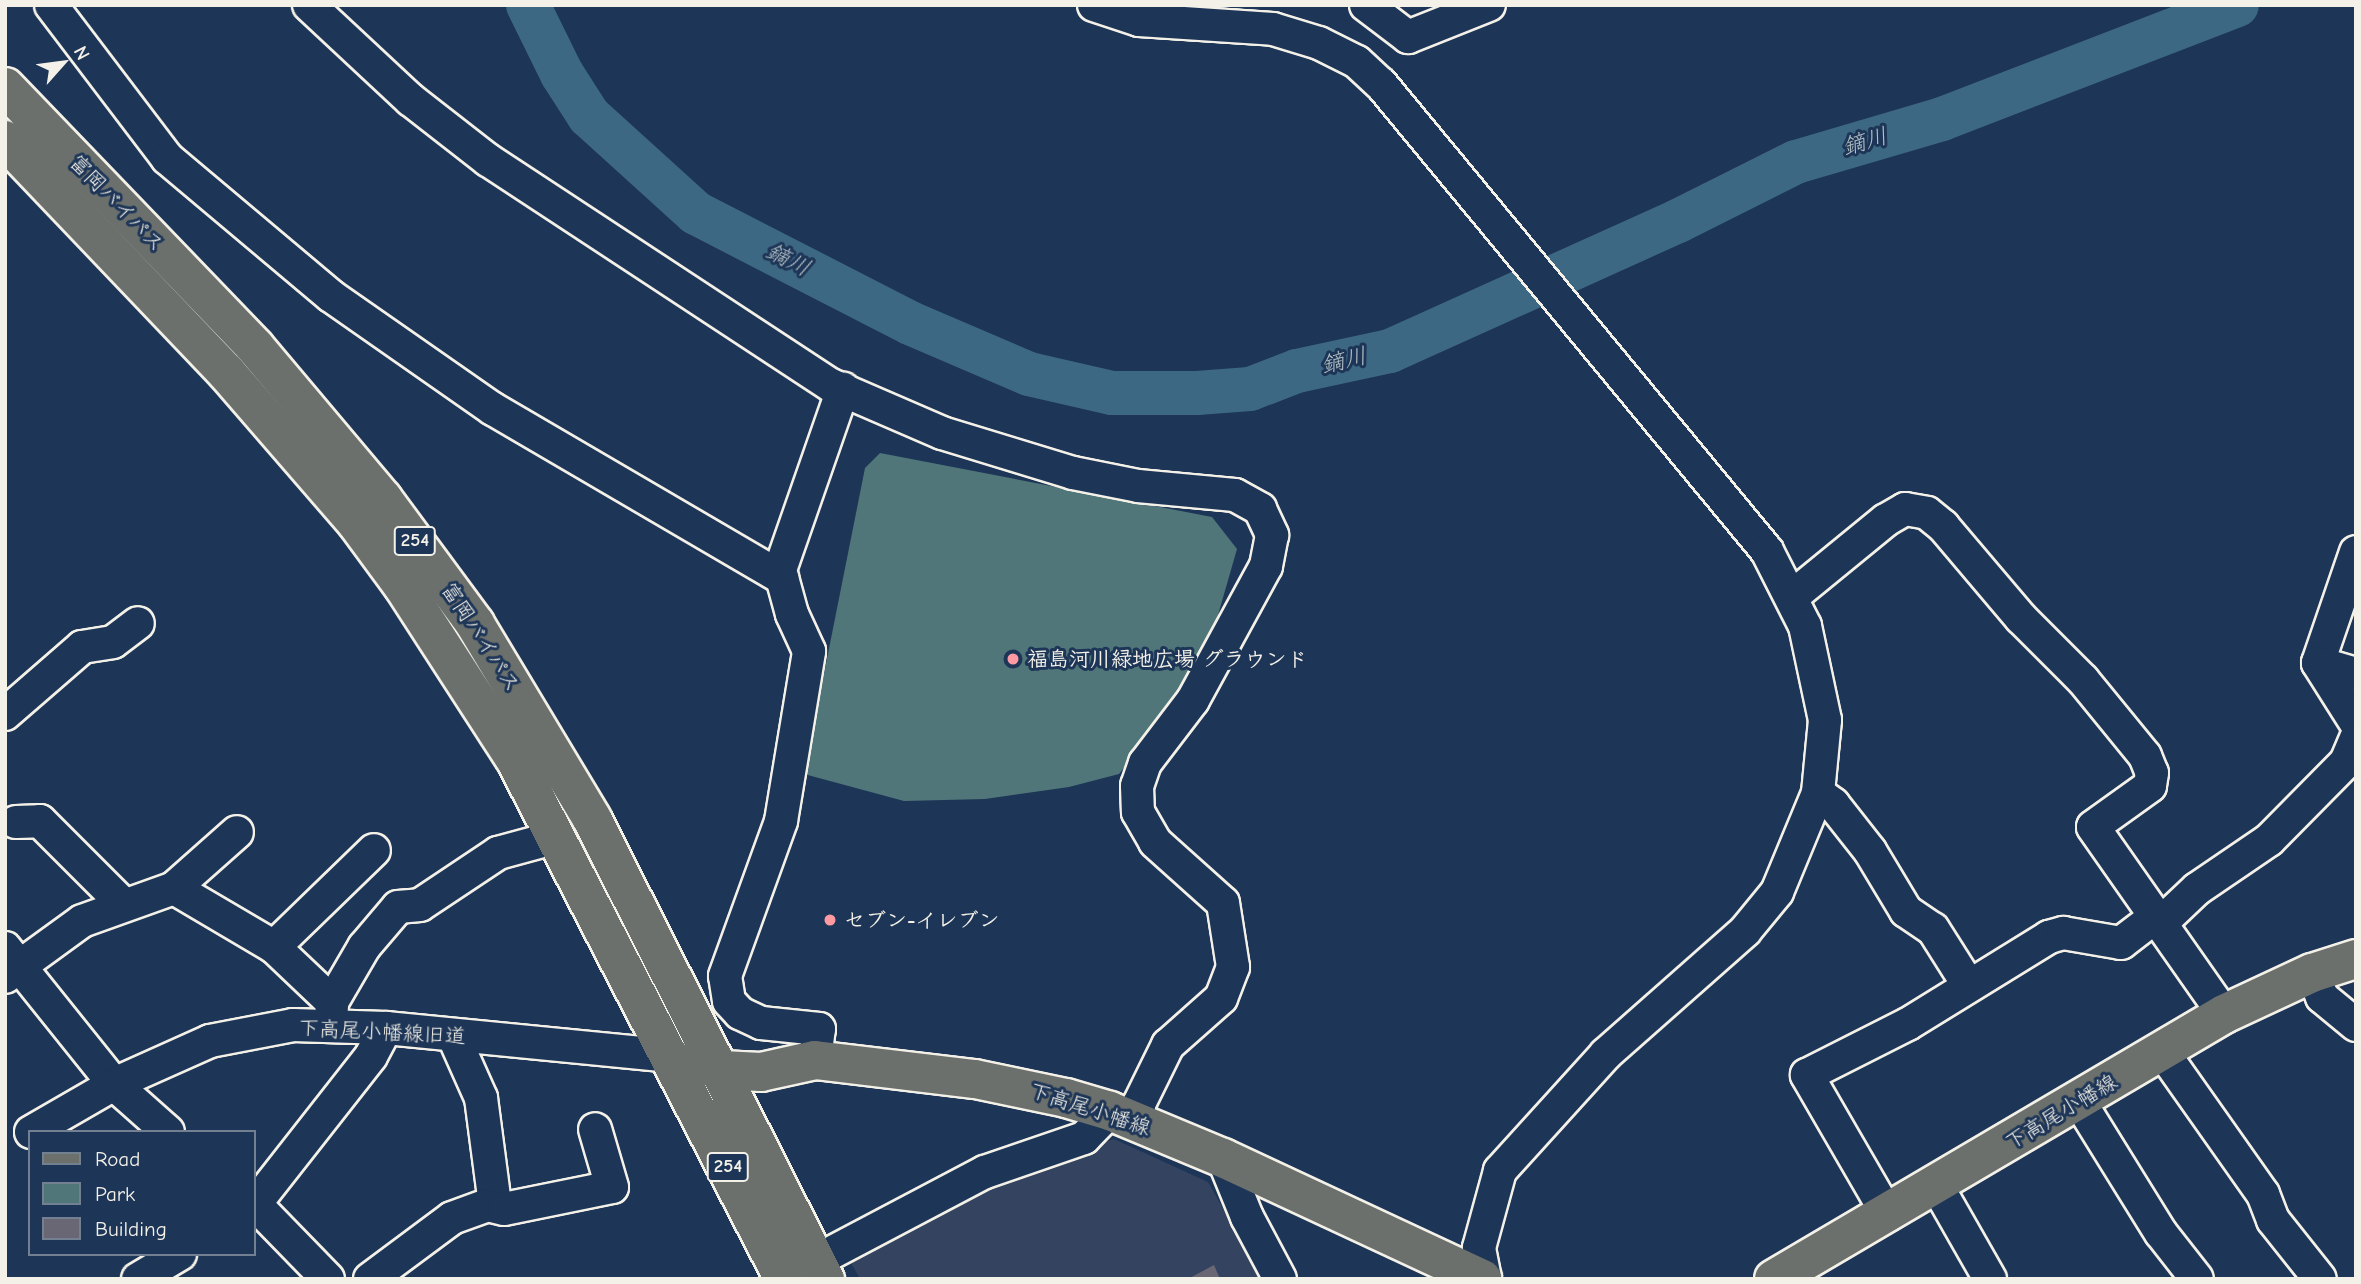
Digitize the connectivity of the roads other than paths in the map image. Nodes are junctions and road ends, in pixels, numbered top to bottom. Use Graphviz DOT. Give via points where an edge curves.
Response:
graph roads {
  1 [pos="51,5"];
  2 [pos="309,5"];
  3 [pos="1094,5"];
  4 [pos="1366,5"];
  5 [pos="1489,5"];
  6 [pos="5,87"];
  7 [pos="5,140"];
  8 [pos="843,389"];
  9 [pos="2356,552"];
  10 [pos="782,578"];
  11 [pos="1793,596"];
  12 [pos="138,623"];
  13 [pos="2318,663"];
  14 [pos="2356,674"];
  15 [pos="5,714"];
  16 [pos="2356,723"];
  17 [pos="2356,738"];
  18 [pos="1818,793"];
  19 [pos="9,824"];
  20 [pos="237,832"];
  21 [pos="556,837"];
  22 [pos="374,850"];
  23 [pos="174,888"];
  24 [pos="123,904"];
  25 [pos="2158,920"];
  26 [pos="274,947"];
  27 [pos="2356,958"];
  28 [pos="10,964"];
  29 [pos="2312,973"];
  30 [pos="1969,986"];
  31 [pos="331,1013"];
  32 [pos="2224,1014"];
  33 [pos="2356,1025"];
  34 [pos="386,1028"];
  35 [pos="453,1035"];
  36 [pos="2162,1051"];
  37 [pos="672,1056"];
  38 [pos="815,1060"];
  39 [pos="722,1070"];
  40 [pos="114,1084"];
  41 [pos="2079,1101"];
  42 [pos="1124,1116"];
  43 [pos="595,1129"];
  44 [pos="34,1130"];
  45 [pos="166,1130"];
  46 [pos="28,1133"];
  47 [pos="5,1145"];
  48 [pos="1223,1158"];
  49 [pos="1937,1186"];
  50 [pos="256,1201"];
  51 [pos="495,1205"];
  52 [pos="256,1206"];
  53 [pos="1888,1215"];
  54 [pos="177,1256"];
  55 [pos="797,1275"];
  56 [pos="138,1279"];
  57 [pos="328,1279"];
  58 [pos="370,1279"];
  59 [pos="1280,1279"];
  60 [pos="1484,1279"];
  61 [pos="1774,1279"];
  62 [pos="1990,1279"];
  63 [pos="2197,1279"];
  64 [pos="2320,1279"];
  1 -- 10 [label="street" via="167,158 331,296 516,422"];
  2 -- 8 [label="street" via="411,100 488,160 730,321"];
  3 -- 11 [label="street" via="1139,20 1273,29 1345,56 1381,84 1767,551"];
  4 -- 5 [label="street" via="1408,37"];
  6 -- 39 [label="main road, 富岡バイパス / 254" via="256,347 438,572 567,773"];
  7 -- 21 [label="main road, 富岡バイパス / 254" via="226,372 356,522 482,704"];
  8 -- 10 [label="street" via="780,570"];
  8 -- 42 [label="street" via="942,433 1073,473 1138,486 1235,495 1260,509 1272,536 1266,566 1193,700 1145,763 1136,786 1138,812 1156,842 1223,904 1233,967 1222,998 1168,1045 1139,1104"];
  9 -- 13 [label="street"];
  10 -- 38 [label="street" via="809,651 781,821 725,976 729,1001 740,1013 761,1023 819,1029"];
  11 -- 18 [label="street" via="1818,672 1825,720"];
  11 -- 25 [label="street" via="1905,509 1927,513 1943,526 2021,618 2083,680 2145,756 2152,774 2150,786 2093,827"];
  12 -- 15 [label="street" via="113,642 82,646"];
  13 -- 14 [label="street"];
  13 -- 16 [label="street"];
  17 -- 25 [label="street" via="2346,762 2269,839"];
  18 -- 30 [label="street" via="1833,804 1870,851 1906,911 1933,929"];
  18 -- 60 [label="street" via="1777,892 1606,1054 1500,1171 1479,1248"];
  19 -- 24 [label="street" via="40,821"];
  20 -- 23 [label="street"];
  21 -- 31 [label="street" via="498,853 420,905 398,907 364,947"];
  21 -- 37 [label="main road, 富岡バイパス / 254"];
  22 -- 26 [label="street"];
  23 -- 24 [label="street"];
  23 -- 26 [label="street"];
  24 -- 28 [label="street" via="82,921"];
  25 -- 30 [label="street" via="2121,943 2063,933 2049,937"];
  25 -- 32 [label="street"];
  26 -- 31 [label="street"];
  27 -- 29 [label="main road, 下高尾小幡線"];
  28 -- 40 [label="street"];
  29 -- 32 [label="main road, 下高尾小幡線"];
  29 -- 33 [label="street" via="2322,997"];
  30 -- 53 [label="street" via="1908,1024 1807,1075"];
  31 -- 34 [label="street, 下高尾小幡線旧道"];
  31 -- 40 [label="street, 下高尾小幡線旧道" via="233,1035"];
  32 -- 36 [label="main road, 下高尾小幡線"];
  34 -- 35 [label="street, 下高尾小幡線旧道"];
  34 -- 50 [label="street" via="371,1056"];
  35 -- 37 [label="street, 下高尾小幡線旧道"];
  35 -- 51 [label="street" via="481,1098"];
  36 -- 41 [label="main road, 下高尾小幡線"];
  36 -- 64 [label="street" via="2263,1194 2273,1220"];
  37 -- 39 [label="main road, 下高尾小幡線"];
  37 -- 55 [label="main road, 富岡バイパス / 254"];
  38 -- 39 [label="main road, 下高尾小幡線" via="761,1073"];
  38 -- 42 [label="main road, 下高尾小幡線" via="1020,1086"];
  39 -- 55 [label="main road, 富岡バイパス / 254"];
  40 -- 44 [label="street, 下高尾小幡線旧道"];
  40 -- 45 [label="street"];
  41 -- 49 [label="main road, 下高尾小幡線"];
  41 -- 63 [label="street" via="2161,1233"];
  42 -- 48 [label="main road, 下高尾小幡線"];
  42 -- 55 [label="street" via="1084,1138 985,1172"];
  43 -- 51 [label="street" via="612,1187 504,1209"];
  46 -- 47 [label="street, 下高尾小幡線旧道"];
  48 -- 59 [label="street"];
  48 -- 60 [label="main road, 下高尾小幡線"];
  49 -- 53 [label="main road, 下高尾小幡線"];
  49 -- 62 [label="street"];
  51 -- 58 [label="street" via="452,1218"];
  52 -- 57 [label="street"];
  53 -- 61 [label="main road, 下高尾小幡線"];
  54 -- 56 [label="street"];
}
